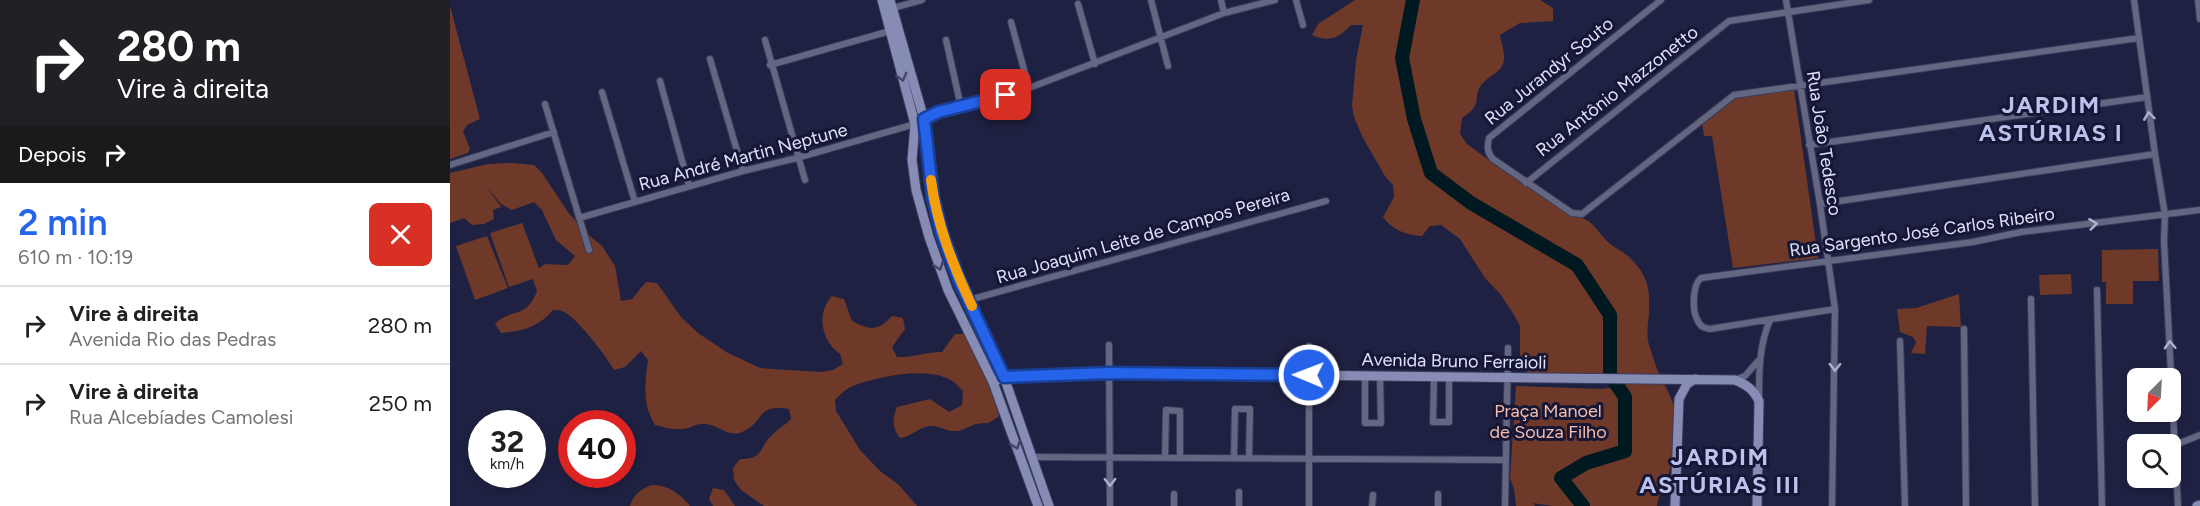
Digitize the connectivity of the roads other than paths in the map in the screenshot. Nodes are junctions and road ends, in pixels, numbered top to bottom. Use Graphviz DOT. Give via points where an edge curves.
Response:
graph roads {
  1 [pos="882,0"];
  2 [pos="922,0"];
  3 [pos="1151,0"];
  4 [pos="1221,0"];
  5 [pos="1275,0"];
  6 [pos="1296,0"];
  7 [pos="1661,0"];
  8 [pos="1786,0"];
  9 [pos="1869,0"];
  10 [pos="2134,0"];
  11 [pos="2198,0"];
  12 [pos="892,4"];
  13 [pos="1078,4"];
  14 [pos="1788,12"];
  15 [pos="1224,13"];
  16 [pos="2200,19"];
  17 [pos="1011,22"];
  18 [pos="1303,25"];
  19 [pos="890,31"];
  20 [pos="1160,37"];
  21 [pos="2139,38"];
  22 [pos="765,40"];
  23 [pos="946,40"];
  24 [pos="904,48"];
  25 [pos="710,59"];
  26 [pos="1095,64"];
  27 [pos="770,65"];
  28 [pos="1168,66"];
  29 [pos="660,81"];
  30 [pos="1800,85"];
  31 [pos="1029,88"];
  32 [pos="602,92"];
  33 [pos="2147,97"];
  34 [pos="545,104"];
  35 [pos="962,107"];
  36 [pos="924,119"];
  37 [pos="915,124"];
  38 [pos="554,132"];
  39 [pos="1809,146"];
  40 [pos="2155,154"];
  41 [pos="797,158"];
  42 [pos="450,165"];
  43 [pos="743,171"];
  44 [pos="805,180"];
  45 [pos="1526,183"];
  46 [pos="688,186"];
  47 [pos="1326,201"];
  48 [pos="635,202"];
  49 [pos="1820,204"];
  50 [pos="2200,210"];
  51 [pos="2165,215"];
  52 [pos="579,218"];
  53 [pos="589,250"];
  54 [pos="1827,261"];
  55 [pos="2097,290"];
  56 [pos="2031,299"];
  57 [pos="969,300"];
  58 [pos="1835,309"];
  59 [pos="1770,320"];
  60 [pos="1964,329"];
  61 [pos="1900,341"];
  62 [pos="1109,345"];
  63 [pos="1309,346"];
  64 [pos="1508,348"];
  65 [pos="1759,361"];
  66 [pos="1108,373"];
  67 [pos="1309,375"];
  68 [pos="1365,376"];
  69 [pos="1380,376"];
  70 [pos="1004,377"];
  71 [pos="1434,377"];
  72 [pos="1449,377"];
  73 [pos="1507,378"];
  74 [pos="1695,379"];
  75 [pos="1662,380"];
  76 [pos="1735,380"];
  77 [pos="993,382"];
  78 [pos="1679,399"];
  79 [pos="1759,400"];
  80 [pos="2174,434"];
  81 [pos="2200,435"];
  82 [pos="2181,443"];
  83 [pos="1033,456"];
  84 [pos="1110,457"];
  85 [pos="1165,457"];
  86 [pos="1180,457"];
  87 [pos="1234,458"];
  88 [pos="1249,458"];
  89 [pos="1309,459"];
  90 [pos="1506,460"];
  91 [pos="2177,488"];
  92 [pos="1239,492"];
  93 [pos="1174,494"];
  94 [pos="1438,494"];
  95 [pos="1373,495"];
  96 [pos="1038,506"];
  97 [pos="1049,506"];
  98 [pos="1110,506"];
  99 [pos="1174,506"];
  100 [pos="1239,506"];
  101 [pos="1309,506"];
  102 [pos="1372,506"];
  103 [pos="1438,506"];
  104 [pos="1505,506"];
  105 [pos="1675,506"];
  106 [pos="1757,506"];
  107 [pos="1832,506"];
  108 [pos="1905,506"];
  109 [pos="1966,506"];
  110 [pos="2035,506"];
  111 [pos="2102,506"];
  112 [pos="2178,506"];
  1 -- 19 [label="street"];
  2 -- 12 [label="street"];
  3 -- 20 [label="street"];
  4 -- 15 [label="street"];
  5 -- 15 [label="street, Rua André Martin Neptune"];
  6 -- 18 [label="street"];
  7 -- 45 [label="street, Rua Jurandyr Souto" via="1489,138 1488,153"];
  8 -- 14 [label="street, Rua João Tedesco"];
  9 -- 14 [label="street, Rua Antônio Mazzonetto"];
  10 -- 21 [label="street"];
  11 -- 16 [label="street"];
  12 -- 24 [label="street"];
  13 -- 26 [label="street"];
  14 -- 30 [label="street, Rua João Tedesco"];
  14 -- 45 [label="street, Rua Antônio Mazzonetto" via="1729,21"];
  15 -- 20 [label="street, Rua André Martin Neptune"];
  17 -- 31 [label="street"];
  19 -- 24 [label="street"];
  19 -- 27 [label="street"];
  19 -- 37 [label="street, one-way"];
  20 -- 26 [label="street, Rua André Martin Neptune"];
  20 -- 28 [label="street"];
  21 -- 30 [label="street"];
  21 -- 33 [label="street"];
  22 -- 27 [label="street"];
  23 -- 35 [label="street"];
  24 -- 36 [label="street"];
  25 -- 43 [label="street"];
  26 -- 31 [label="street, Rua André Martin Neptune"];
  27 -- 41 [label="street"];
  29 -- 46 [label="street"];
  30 -- 39 [label="street, Rua João Tedesco"];
  30 -- 45 [label="street" via="1734,95 1582,214 1572,213"];
  31 -- 35 [label="street, Rua André Martin Neptune"];
  32 -- 48 [label="street"];
  33 -- 39 [label="street"];
  40 -- 33 [label="street, one-way"];
  34 -- 38 [label="street"];
  35 -- 36 [label="street, Rua André Martin Neptune"];
  36 -- 37 [label="street, Rua André Martin Neptune"];
  36 -- 57 [label="street" via="933,198 942,234"];
  37 -- 41 [label="street, Rua André Martin Neptune"];
  37 -- 77 [label="street, one-way" via="912,160 929,237 948,290"];
  38 -- 42 [label="street"];
  38 -- 52 [label="street"];
  39 -- 49 [label="street, Rua João Tedesco"];
  40 -- 49 [label="street"];
  40 -- 51 [label="street"];
  41 -- 43 [label="street, Rua André Martin Neptune"];
  41 -- 44 [label="street"];
  43 -- 46 [label="street, Rua André Martin Neptune"];
  46 -- 48 [label="street, Rua André Martin Neptune"];
  47 -- 57 [label="street, Rua Joaquim Leite de Campos Pereira"];
  48 -- 52 [label="street, Rua André Martin Neptune"];
  49 -- 54 [label="street, Rua João Tedesco"];
  50 -- 51 [label="street, Rua Sargento José Carlos Ribeiro"];
  54 -- 51 [label="street, Rua Sargento José Carlos Ribeiro, one-way"];
  80 -- 51 [label="street, one-way"];
  52 -- 53 [label="street"];
  54 -- 58 [label="street, Rua João Tedesco"];
  54 -- 59 [label="street, Rua Sargento José Carlos Ribeiro" via="1701,278 1696,282 1697,321 1702,327"];
  55 -- 111 [label="street"];
  56 -- 110 [label="street"];
  57 -- 70 [label="street"];
  58 -- 59 [label="street"];
  58 -- 107 [label="street, Rua João Tedesco, one-way"];
  59 -- 65 [label="street"];
  60 -- 109 [label="street"];
  61 -- 108 [label="street"];
  62 -- 66 [label="street"];
  63 -- 67 [label="street"];
  64 -- 73 [label="street"];
  65 -- 76 [label="street" via="1745,376"];
  65 -- 79 [label="street"];
  66 -- 67 [label="street, Avenida Bruno Ferraioli"];
  66 -- 70 [label="street, Avenida Bruno Ferraioli"];
  66 -- 84 [label="street"];
  67 -- 68 [label="street, Avenida Bruno Ferraioli"];
  67 -- 89 [label="street"];
  68 -- 69 [label="street, Avenida Bruno Ferraioli"];
  68 -- 69 [label="street" via="1365,423 1381,423"];
  69 -- 71 [label="street, Avenida Bruno Ferraioli"];
  70 -- 77 [label="street, Avenida Bruno Ferraioli"];
  70 -- 83 [label="street"];
  71 -- 72 [label="street, Avenida Bruno Ferraioli"];
  71 -- 72 [label="street" via="1433,422 1449,422"];
  72 -- 73 [label="street, Avenida Bruno Ferraioli"];
  73 -- 75 [label="street, Avenida Bruno Ferraioli"];
  73 -- 90 [label="street"];
  74 -- 75 [label="street, Avenida Bruno Ferraioli"];
  74 -- 76 [label="street, Avenida Bruno Ferraioli"];
  74 -- 78 [label="street" via="1687,384"];
  75 -- 78 [label="street" via="1671,384"];
  76 -- 79 [label="street" via="1747,384"];
  77 -- 96 [label="street, one-way"];
  78 -- 105 [label="street"];
  79 -- 106 [label="street"];
  81 -- 82 [label="street"];
  83 -- 84 [label="street"];
  83 -- 97 [label="street"];
  84 -- 85 [label="street"];
  84 -- 98 [label="street, one-way"];
  85 -- 86 [label="street"];
  85 -- 86 [label="street" via="1166,410 1180,411"];
  86 -- 87 [label="street"];
  87 -- 88 [label="street"];
  87 -- 88 [label="street" via="1235,409 1250,409"];
  88 -- 89 [label="street"];
  89 -- 90 [label="street"];
  89 -- 101 [label="street"];
  90 -- 104 [label="street"];
  91 -- 112 [label="street"];
  92 -- 100 [label="street"];
  93 -- 99 [label="street"];
  94 -- 103 [label="street"];
  95 -- 102 [label="street"];
}
